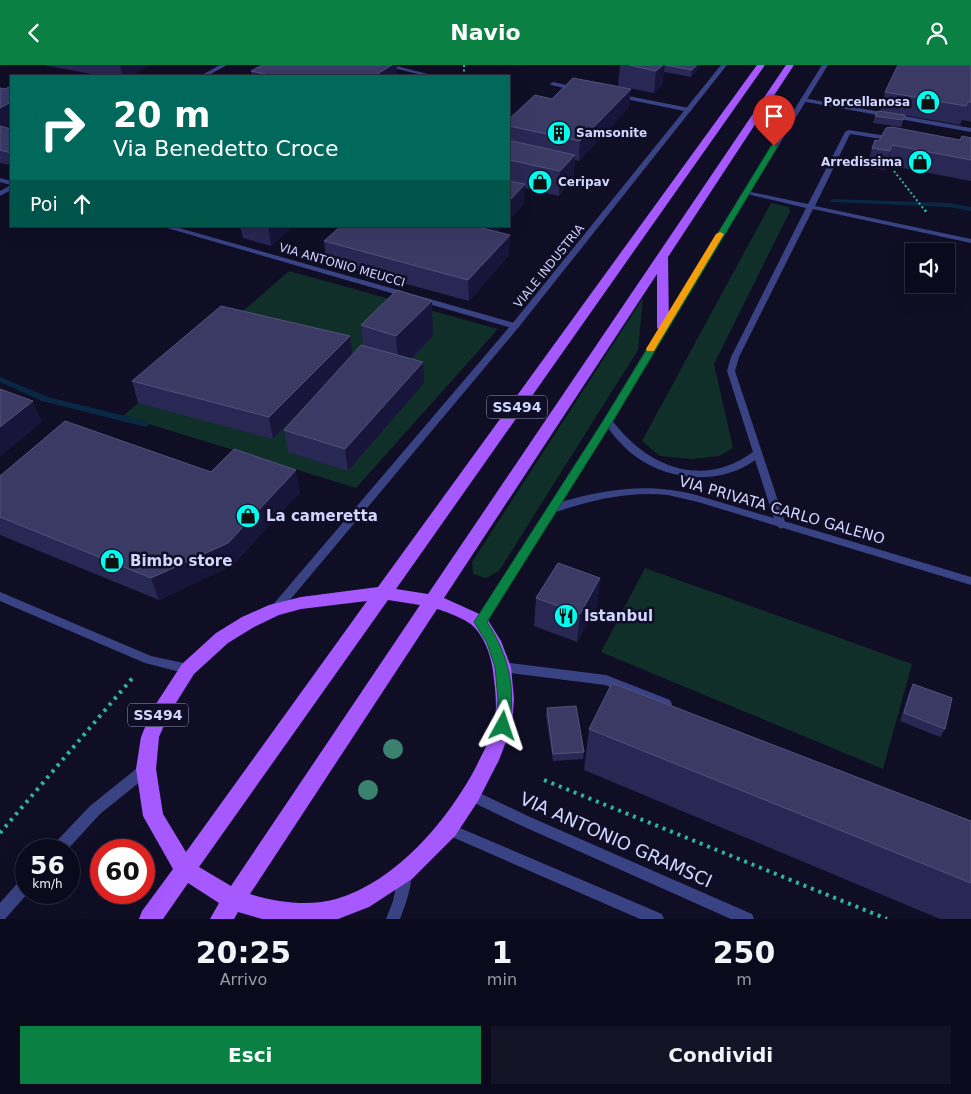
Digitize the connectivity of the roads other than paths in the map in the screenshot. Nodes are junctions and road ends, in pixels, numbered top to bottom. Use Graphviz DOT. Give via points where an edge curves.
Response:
graph roads {
  1 [pos="224,65"];
  2 [pos="384,65"];
  3 [pos="724,65"];
  4 [pos="790,65"];
  5 [pos="825,65"];
  6 [pos="759,67"];
  7 [pos="206,75"];
  8 [pos="429,75"];
  9 [pos="553,84"];
  10 [pos="582,90"];
  11 [pos="611,95"];
  12 [pos="803,100"];
  13 [pos="688,110"];
  14 [pos="971,130"];
  15 [pos="905,141"];
  16 [pos="746,193"];
  17 [pos="811,207"];
  18 [pos="167,227"];
  19 [pos="971,241"];
  20 [pos="663,257"];
  21 [pos="515,326"];
  22 [pos="663,328"];
  23 [pos="608,421"];
  24 [pos="758,453"];
  25 [pos="552,509"];
  26 [pos="781,525"];
  27 [pos="971,581"];
  28 [pos="384,593"];
  29 [pos="0,596"];
  30 [pos="434,601"];
  31 [pos="275,610"];
  32 [pos="480,622"];
  33 [pos="502,667"];
  34 [pos="188,669"];
  35 [pos="679,709"];
  36 [pos="146,769"];
  37 [pos="471,795"];
  38 [pos="448,829"];
  39 [pos="68,839"];
  40 [pos="185,870"];
  41 [pos="405,872"];
  42 [pos="15,896"];
  43 [pos="234,900"];
  44 [pos="0,914"];
  45 [pos="150,919"];
  46 [pos="221,919"];
  47 [pos="393,919"];
  48 [pos="656,919"];
  49 [pos="747,919"];
  1 -- 7 [label="street"];
  2 -- 8 [label="street"];
  3 -- 13 [label="street, VIALE INDUSTRIA"];
  4 -- 20 [label="main road, SS494"];
  5 -- 12 [label="street"];
  6 -- 28 [label="main road, SS494"];
  9 -- 10 [label="street"];
  11 -- 13 [label="street"];
  12 -- 14 [label="street"];
  12 -- 16 [label="street"];
  13 -- 21 [label="street, VIALE INDUSTRIA"];
  15 -- 17 [label="street" via="848,132"];
  16 -- 17 [label="street"];
  16 -- 22 [label="street"];
  17 -- 19 [label="street"];
  17 -- 24 [label="street" via="735,357 731,371"];
  18 -- 21 [label="street, VIA ANTONIO MEUCCI"];
  20 -- 22 [label="main road"];
  20 -- 30 [label="main road, SS494"];
  21 -- 31 [label="street, VIALE INDUSTRIA"];
  22 -- 23 [label="street"];
  23 -- 24 [label="street" via="619,437 644,457 663,467 684,472 704,475 735,468"];
  23 -- 25 [label="street"];
  24 -- 26 [label="street"];
  25 -- 26 [label="street, VIA PRIVATA CARLO GALENO" via="586,498 668,492"];
  25 -- 32 [label="street"];
  26 -- 27 [label="street, VIA PRIVATA CARLO GALENO"];
  28 -- 30 [label="main road, SS494"];
  28 -- 31 [label="main road, SS494" via="301,603"];
  28 -- 40 [label="main road, SS494"];
  29 -- 34 [label="street" via="149,659"];
  30 -- 32 [label="main road, SS494"];
  30 -- 43 [label="main road, SS494"];
  31 -- 34 [label="main road, SS494" via="222,638"];
  32 -- 33 [label="main road, SS494"];
  33 -- 35 [label="street" via="606,679"];
  33 -- 37 [label="main road, SS494" via="503,726"];
  34 -- 36 [label="main road, SS494" via="160,710 150,737"];
  36 -- 39 [label="street" via="95,810"];
  36 -- 40 [label="main road, SS494" via="153,816"];
  37 -- 38 [label="main road, SS494"];
  37 -- 49 [label="street, VIA ANTONIO GRAMSCI"];
  38 -- 41 [label="main road, SS494"];
  38 -- 48 [label="street"];
  40 -- 43 [label="main road, SS494"];
  40 -- 45 [label="main road, SS494"];
  41 -- 43 [label="main road, SS494" via="362,900 334,910 307,914 264,909"];
  41 -- 47 [label="street"];
  42 -- 44 [label="street"];
  43 -- 46 [label="main road, SS494"];
}
